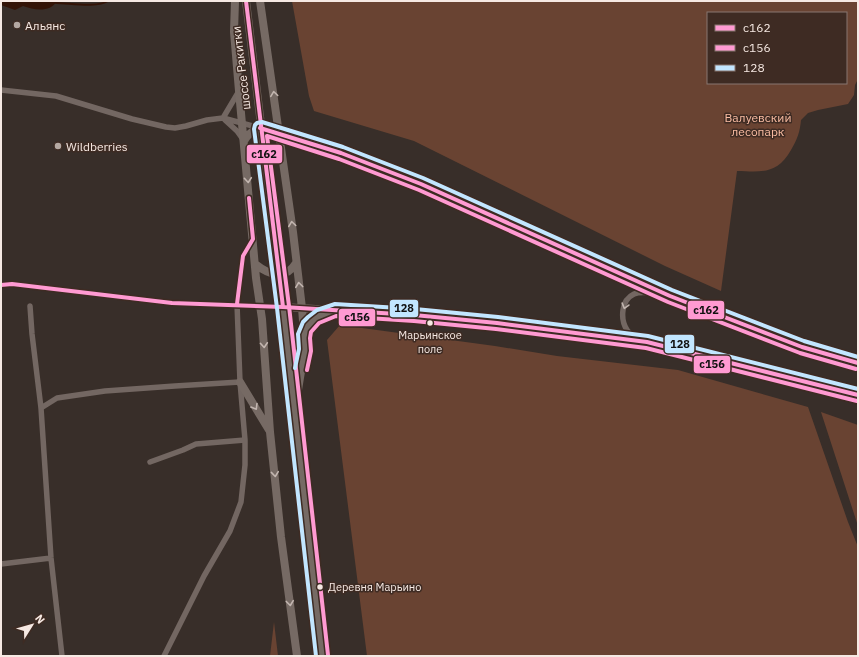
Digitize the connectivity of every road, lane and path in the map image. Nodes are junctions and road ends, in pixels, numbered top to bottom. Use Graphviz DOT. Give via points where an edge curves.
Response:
graph roads {
  1 [pos="236,1"];
  2 [pos="246,1"];
  3 [pos="260,1"];
  4 [pos="1,90"];
  5 [pos="239,91"];
  6 [pos="223,118"];
  7 [pos="242,122"];
  8 [pos="260,128"];
  9 [pos="279,133"];
  10 [pos="244,141"];
  11 [pos="253,239"];
  12 [pos="296,263"];
  13 [pos="255,264"];
  14 [pos="279,275"];
  15 [pos="1,285"];
  16 [pos="670,296"];
  17 [pos="237,304"];
  18 [pos="30,306"];
  19 [pos="260,306"];
  20 [pos="283,307"];
  21 [pos="302,308"];
  22 [pos="335,310"];
  23 [pos="304,335"];
  24 [pos="647,342"];
  25 [pos="858,363"];
  26 [pos="240,382"];
  27 [pos="858,395"];
  28 [pos="41,408"];
  29 [pos="294,412"];
  30 [pos="270,432"];
  31 [pos="245,440"];
  32 [pos="150,462"];
  33 [pos="51,558"];
  34 [pos="1,564"];
  35 [pos="62,656"];
  36 [pos="164,656"];
  37 [pos="297,656"];
  38 [pos="322,656"];
  1 -- 5 [label="main road" via="234,32"];
  2 -- 8 [label="main road, шоссе Ракитки"];
  9 -- 3 [label="main road, one-way"];
  4 -- 6 [label="street" via="56,96 166,127 175,128"];
  5 -- 6 [label="street"];
  5 -- 7 [label="main road"];
  6 -- 7 [label="street"];
  6 -- 10 [label="street"];
  7 -- 8 [label="street"];
  7 -- 10 [label="main road"];
  8 -- 9 [label="main road"];
  8 -- 10 [label="main road" via="252,131"];
  8 -- 14 [label="main road, шоссе Ракитки"];
  12 -- 9 [label="main road, one-way"];
  9 -- 16 [label="main road" via="341,153 424,185"];
  10 -- 11 [label="main road, one-way"];
  11 -- 13 [label="main road"];
  11 -- 17 [label="street" via="243,256"];
  12 -- 14 [label="main road" via="288,272"];
  21 -- 12 [label="main road, one-way"];
  13 -- 14 [label="main road"];
  13 -- 19 [label="main road"];
  14 -- 20 [label="main road, шоссе Ракитки"];
  15 -- 17 [label="street" via="12,284 172,303"];
  16 -- 24 [label="street, one-way" via="643,292 634,294 626,300 623,320 627,330 633,336"];
  16 -- 25 [label="main road" via="802,347"];
  17 -- 19 [label="street"];
  17 -- 26 [label="street"];
  18 -- 28 [label="street"];
  19 -- 20 [label="street"];
  19 -- 30 [label="main road, one-way"];
  20 -- 21 [label="main road"];
  20 -- 29 [label="main road, шоссе Ракитки"];
  21 -- 22 [label="main road"];
  21 -- 23 [label="main road"];
  22 -- 23 [label="main road" via="322,314 312,321"];
  22 -- 24 [label="main road" via="497,322"];
  23 -- 29 [label="main road" via="305,347"];
  24 -- 27 [label="main road"];
  26 -- 28 [label="street" via="57,398"];
  26 -- 30 [label="main road, one-way"];
  26 -- 31 [label="street"];
  28 -- 33 [label="street"];
  29 -- 38 [label="main road, шоссе Ракитки"];
  30 -- 37 [label="main road, one-way"];
  31 -- 32 [label="street" via="196,444"];
  31 -- 36 [label="street" via="243,488 236,517"];
  33 -- 34 [label="street"];
  33 -- 35 [label="street"];
}
